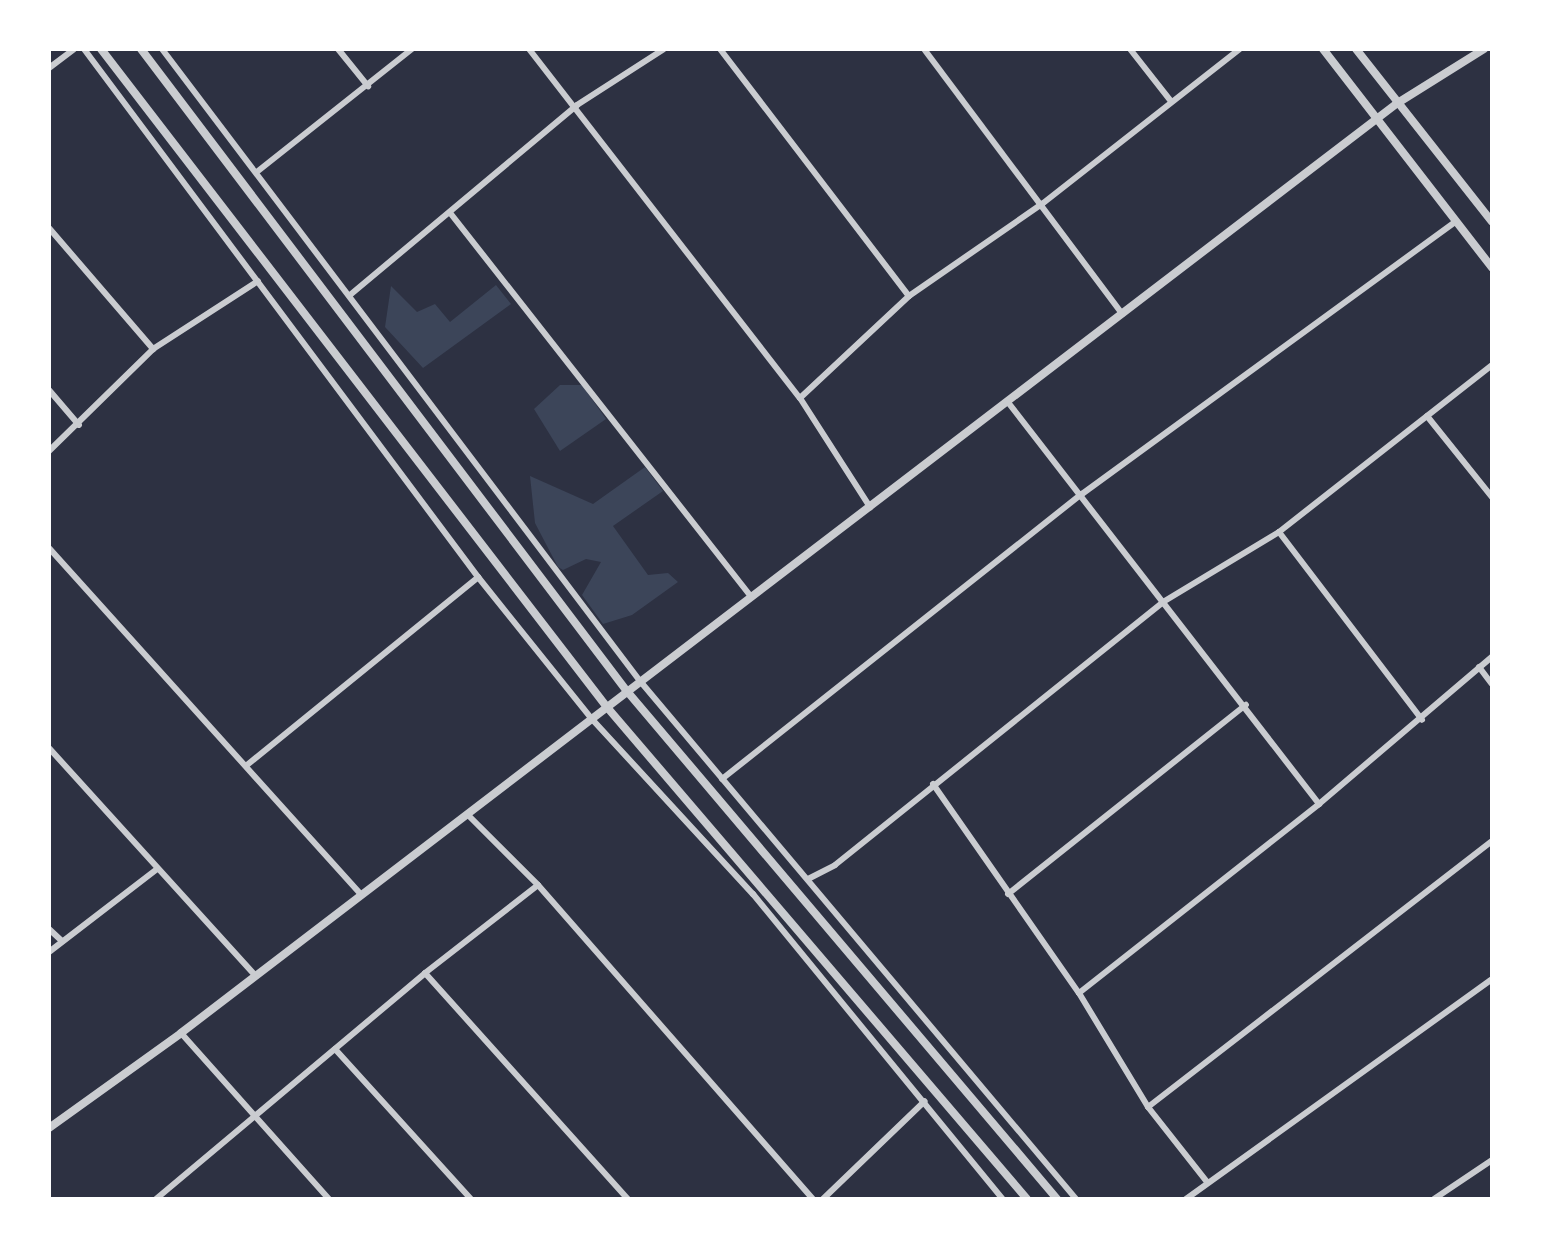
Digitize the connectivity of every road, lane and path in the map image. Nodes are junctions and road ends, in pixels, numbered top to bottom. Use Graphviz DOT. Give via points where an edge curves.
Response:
graph roads {
  1 [pos="74,49"];
  2 [pos="84,49"];
  3 [pos="101,49"];
  4 [pos="141,49"];
  5 [pos="162,49"];
  6 [pos="338,49"];
  7 [pos="412,49"];
  8 [pos="529,49"];
  9 [pos="664,49"];
  10 [pos="720,49"];
  11 [pos="924,49"];
  12 [pos="1130,49"];
  13 [pos="1240,49"];
  14 [pos="1323,49"];
  15 [pos="1356,49"];
  16 [pos="1484,49"];
  17 [pos="49,68"];
  18 [pos="368,86"];
  19 [pos="1170,100"];
  20 [pos="1396,104"];
  21 [pos="577,105"];
  22 [pos="1375,121"];
  23 [pos="258,171"];
  24 [pos="1042,204"];
  25 [pos="451,214"];
  26 [pos="1457,221"];
  27 [pos="1492,222"];
  28 [pos="49,228"];
  29 [pos="1492,268"];
  30 [pos="258,281"];
  31 [pos="350,295"];
  32 [pos="909,296"];
  33 [pos="1122,314"];
  34 [pos="153,349"];
  35 [pos="1492,365"];
  36 [pos="49,390"];
  37 [pos="800,397"];
  38 [pos="1007,401"];
  39 [pos="1427,416"];
  40 [pos="79,425"];
  41 [pos="49,451"];
  42 [pos="1082,494"];
  43 [pos="1492,497"];
  44 [pos="870,507"];
  45 [pos="1279,532"];
  46 [pos="49,548"];
  47 [pos="478,577"];
  48 [pos="751,597"];
  49 [pos="1163,602"];
  50 [pos="1492,657"];
  51 [pos="1479,667"];
  52 [pos="640,681"];
  53 [pos="1492,684"];
  54 [pos="626,690"];
  55 [pos="1247,705"];
  56 [pos="606,706"];
  57 [pos="590,717"];
  58 [pos="1422,720"];
  59 [pos="49,748"];
  60 [pos="247,765"];
  61 [pos="722,779"];
  62 [pos="933,784"];
  63 [pos="1320,804"];
  64 [pos="467,814"];
  65 [pos="1492,841"];
  66 [pos="157,869"];
  67 [pos="808,879"];
  68 [pos="538,886"];
  69 [pos="1007,894"];
  70 [pos="361,895"];
  71 [pos="49,929"];
  72 [pos="62,942"];
  73 [pos="49,951"];
  74 [pos="425,973"];
  75 [pos="256,976"];
  76 [pos="1492,979"];
  77 [pos="1079,992"];
  78 [pos="181,1033"];
  79 [pos="335,1049"];
  80 [pos="925,1101"];
  81 [pos="1148,1107"];
  82 [pos="255,1117"];
  83 [pos="49,1128"];
  84 [pos="1492,1160"];
  85 [pos="1207,1182"];
  86 [pos="156,1199"];
  87 [pos="329,1199"];
  88 [pos="471,1199"];
  89 [pos="628,1199"];
  90 [pos="813,1199"];
  91 [pos="823,1199"];
  92 [pos="1003,1199"];
  93 [pos="1027,1199"];
  94 [pos="1057,1199"];
  95 [pos="1076,1199"];
  96 [pos="1186,1199"];
  97 [pos="1434,1199"];
  1 -- 17 [label="street"];
  2 -- 30 [label="street"];
  3 -- 56 [label="street"];
  4 -- 54 [label="street"];
  5 -- 23 [label="street"];
  6 -- 18 [label="street"];
  7 -- 18 [label="street"];
  8 -- 21 [label="street"];
  9 -- 21 [label="street"];
  10 -- 32 [label="street"];
  11 -- 24 [label="street"];
  12 -- 19 [label="street"];
  13 -- 19 [label="street"];
  14 -- 22 [label="street"];
  15 -- 20 [label="street"];
  16 -- 20 [label="street"];
  18 -- 23 [label="street"];
  19 -- 24 [label="street"];
  20 -- 22 [label="street"];
  20 -- 27 [label="street"];
  21 -- 25 [label="street"];
  21 -- 37 [label="street"];
  22 -- 26 [label="street"];
  22 -- 33 [label="street"];
  23 -- 31 [label="street"];
  24 -- 32 [label="street"];
  24 -- 33 [label="street"];
  25 -- 31 [label="street"];
  25 -- 48 [label="street"];
  26 -- 29 [label="street"];
  26 -- 42 [label="street"];
  28 -- 34 [label="street"];
  30 -- 34 [label="street"];
  30 -- 47 [label="street"];
  31 -- 52 [label="street"];
  32 -- 37 [label="street"];
  33 -- 38 [label="street"];
  34 -- 40 [label="street"];
  35 -- 39 [label="street"];
  36 -- 40 [label="street"];
  37 -- 44 [label="street"];
  38 -- 42 [label="street"];
  38 -- 44 [label="street"];
  39 -- 43 [label="street"];
  39 -- 45 [label="street"];
  40 -- 41 [label="street"];
  42 -- 49 [label="street"];
  42 -- 61 [label="street"];
  44 -- 48 [label="street"];
  45 -- 49 [label="street"];
  45 -- 58 [label="street"];
  46 -- 60 [label="street"];
  47 -- 57 [label="street"];
  47 -- 60 [label="street"];
  48 -- 52 [label="street"];
  49 -- 55 [label="street"];
  49 -- 62 [label="street"];
  50 -- 51 [label="street"];
  51 -- 53 [label="street"];
  51 -- 58 [label="street"];
  52 -- 54 [label="street"];
  52 -- 61 [label="street"];
  54 -- 56 [label="street"];
  54 -- 94 [label="street"];
  55 -- 63 [label="street"];
  55 -- 69 [label="street"];
  56 -- 57 [label="street"];
  56 -- 93 [label="street"];
  57 -- 64 [label="street"];
  57 -- 80 [label="street" via="753,894"];
  58 -- 63 [label="street"];
  59 -- 66 [label="street"];
  60 -- 70 [label="street"];
  61 -- 67 [label="street"];
  62 -- 67 [label="street" via="835,865"];
  62 -- 69 [label="street"];
  63 -- 77 [label="street"];
  64 -- 68 [label="street"];
  64 -- 70 [label="street"];
  65 -- 81 [label="street"];
  66 -- 72 [label="street"];
  66 -- 75 [label="street"];
  67 -- 95 [label="street"];
  68 -- 74 [label="street"];
  68 -- 90 [label="street"];
  69 -- 77 [label="street"];
  70 -- 75 [label="street"];
  71 -- 72 [label="street"];
  72 -- 73 [label="street"];
  74 -- 79 [label="street"];
  74 -- 89 [label="street"];
  75 -- 78 [label="street"];
  76 -- 85 [label="street"];
  77 -- 81 [label="street"];
  78 -- 82 [label="street"];
  78 -- 83 [label="street"];
  79 -- 82 [label="street"];
  79 -- 88 [label="street"];
  80 -- 91 [label="street"];
  80 -- 92 [label="street"];
  81 -- 85 [label="street"];
  82 -- 86 [label="street"];
  82 -- 87 [label="street"];
  84 -- 97 [label="street"];
  85 -- 96 [label="street"];
}
